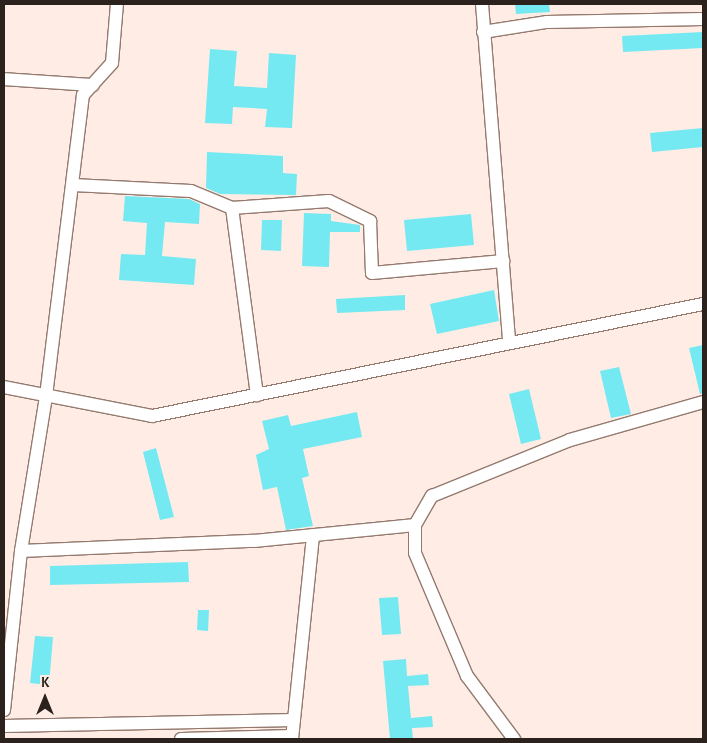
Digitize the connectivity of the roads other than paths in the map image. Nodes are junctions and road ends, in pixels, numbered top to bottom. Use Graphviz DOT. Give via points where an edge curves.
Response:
graph roads {
  1 [pos="117,4"];
  2 [pos="482,4"];
  3 [pos="703,19"];
  4 [pos="484,32"];
  5 [pos="4,79"];
  6 [pos="93,85"];
  7 [pos="72,185"];
  8 [pos="232,208"];
  9 [pos="503,261"];
  10 [pos="703,304"];
  11 [pos="509,342"];
  12 [pos="4,387"];
  13 [pos="257,395"];
  14 [pos="46,396"];
  15 [pos="703,402"];
  16 [pos="414,525"];
  17 [pos="313,535"];
  18 [pos="21,550"];
  19 [pos="4,710"];
  20 [pos="294,720"];
  21 [pos="4,726"];
  22 [pos="292,738"];
  23 [pos="181,739"];
  24 [pos="514,739"];
  1 -- 6 [label="street" via="112,63"];
  2 -- 4 [label="street"];
  3 -- 4 [label="street" via="547,22"];
  4 -- 9 [label="street"];
  5 -- 6 [label="street"];
  6 -- 7 [label="street" via="84,95"];
  7 -- 8 [label="street" via="191,191"];
  7 -- 14 [label="street"];
  8 -- 9 [label="street" via="329,201 370,221 372,273"];
  8 -- 13 [label="street"];
  9 -- 11 [label="street"];
  10 -- 11 [label="street"];
  11 -- 13 [label="street"];
  12 -- 14 [label="street"];
  13 -- 14 [label="street" via="152,416"];
  14 -- 18 [label="street"];
  15 -- 16 [label="street" via="570,440 432,496"];
  16 -- 17 [label="street"];
  16 -- 24 [label="street" via="414,553 466,676"];
  17 -- 18 [label="street"];
  17 -- 20 [label="street"];
  18 -- 19 [label="street"];
  20 -- 21 [label="street"];
  20 -- 22 [label="street"];
  22 -- 23 [label="street"];
}
